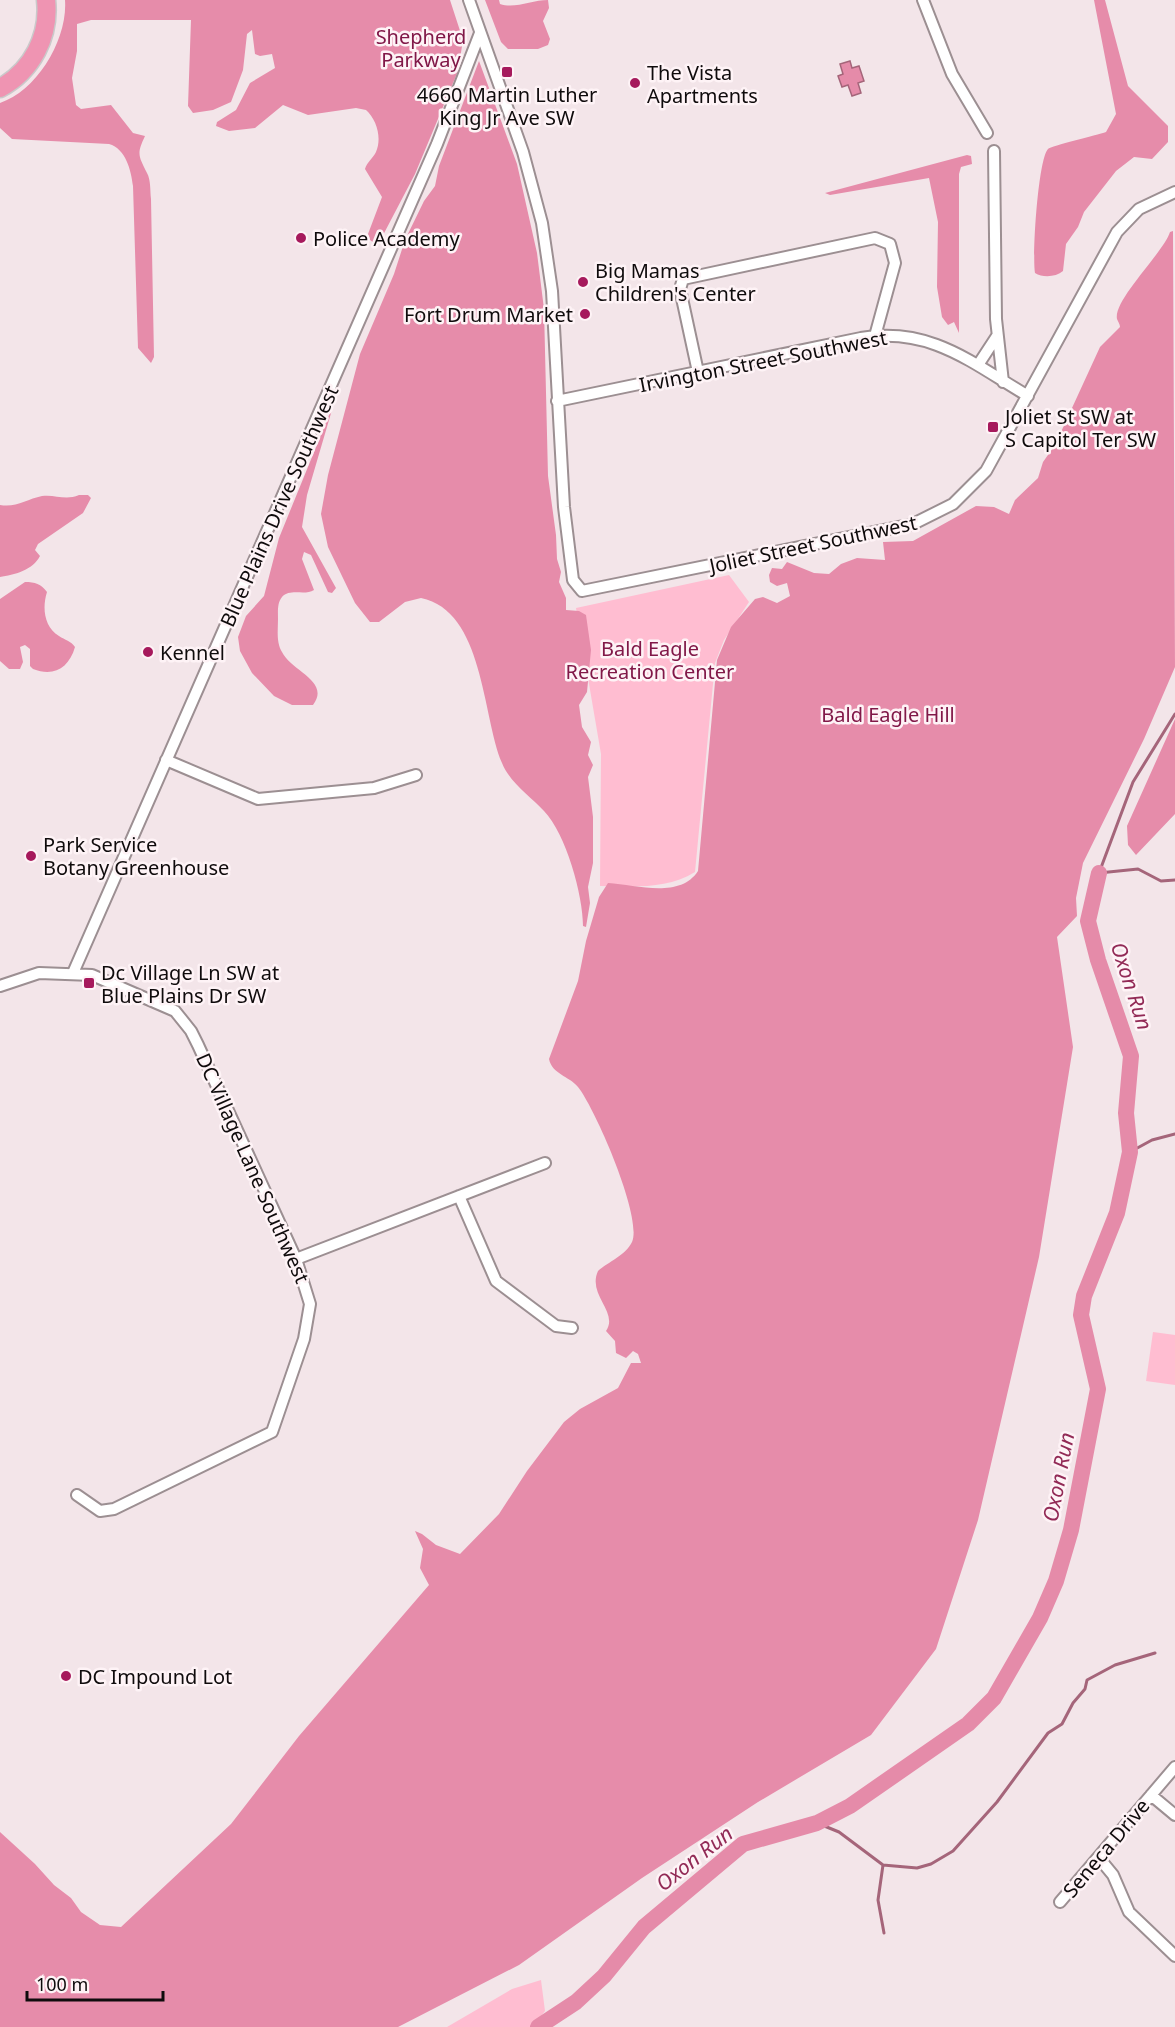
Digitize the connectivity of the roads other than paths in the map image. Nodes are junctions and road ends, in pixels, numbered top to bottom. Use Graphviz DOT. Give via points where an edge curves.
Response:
graph roads {
  1 [pos="35,0"];
  2 [pos="45,0"];
  3 [pos="469,0"];
  4 [pos="923,0"];
  5 [pos="480,33"];
  6 [pos="0,76"];
  7 [pos="0,88"];
  8 [pos="987,133"];
  9 [pos="994,151"];
  10 [pos="1175,192"];
  11 [pos="875,336"];
  12 [pos="997,336"];
  13 [pos="978,365"];
  14 [pos="698,372"];
  15 [pos="1003,382"];
  16 [pos="1028,396"];
  17 [pos="557,401"];
  18 [pos="166,760"];
  19 [pos="416,775"];
  20 [pos="73,973"];
  21 [pos="0,986"];
  22 [pos="545,1163"];
  23 [pos="459,1196"];
  24 [pos="296,1259"];
  25 [pos="572,1328"];
  26 [pos="76,1495"];
  27 [pos="1175,1767"];
  28 [pos="1151,1795"];
  29 [pos="1175,1815"];
  30 [pos="1100,1858"];
  31 [pos="1060,1902"];
  32 [pos="1175,1956"];
  1 -- 6 [label="highway" via="36,23 31,42 21,59"];
  2 -- 7 [label="highway" via="46,23 36,53 20,74"];
  3 -- 5 [label="street"];
  4 -- 8 [label="street" via="952,74"];
  5 -- 17 [label="street" via="523,152 542,224 552,291"];
  5 -- 18 [label="street, Blue Plains Drive Southwest" via="437,144"];
  9 -- 12 [label="street"];
  10 -- 16 [label="street, Joliet Street Southwest" via="1144,205 1117,232"];
  11 -- 13 [label="street, Irvington Street Southwest" via="904,336 931,342"];
  11 -- 14 [label="street, Irvington Street Southwest"];
  11 -- 14 [label="street" via="895,256 890,244 875,238 683,279 680,289"];
  12 -- 13 [label="street"];
  12 -- 15 [label="street" via="1002,351"];
  13 -- 15 [label="street, Irvington Street Southwest"];
  14 -- 17 [label="street, Irvington Street Southwest"];
  15 -- 16 [label="street, Irvington Street Southwest"];
  16 -- 17 [label="street, Joliet Street Southwest" via="999,451 974,486 927,519 586,592 577,588 573,580"];
  18 -- 19 [label="street" via="258,799 374,788"];
  18 -- 20 [label="street, Blue Plains Drive Southwest"];
  20 -- 21 [label="street" via="39,973"];
  20 -- 24 [label="street, DC Village Lane Southwest" via="92,975 164,1004 183,1020"];
  22 -- 23 [label="street"];
  23 -- 24 [label="street"];
  23 -- 25 [label="street" via="496,1281 556,1326"];
  24 -- 26 [label="street, DC Village Lane Southwest" via="309,1295 310,1320 272,1432 114,1509 100,1510"];
  27 -- 28 [label="street, Seneca Drive"];
  28 -- 29 [label="street"];
  28 -- 30 [label="street, Seneca Drive"];
  30 -- 31 [label="street, Seneca Drive"];
  30 -- 32 [label="street" via="1113,1875 1128,1912"];
}
